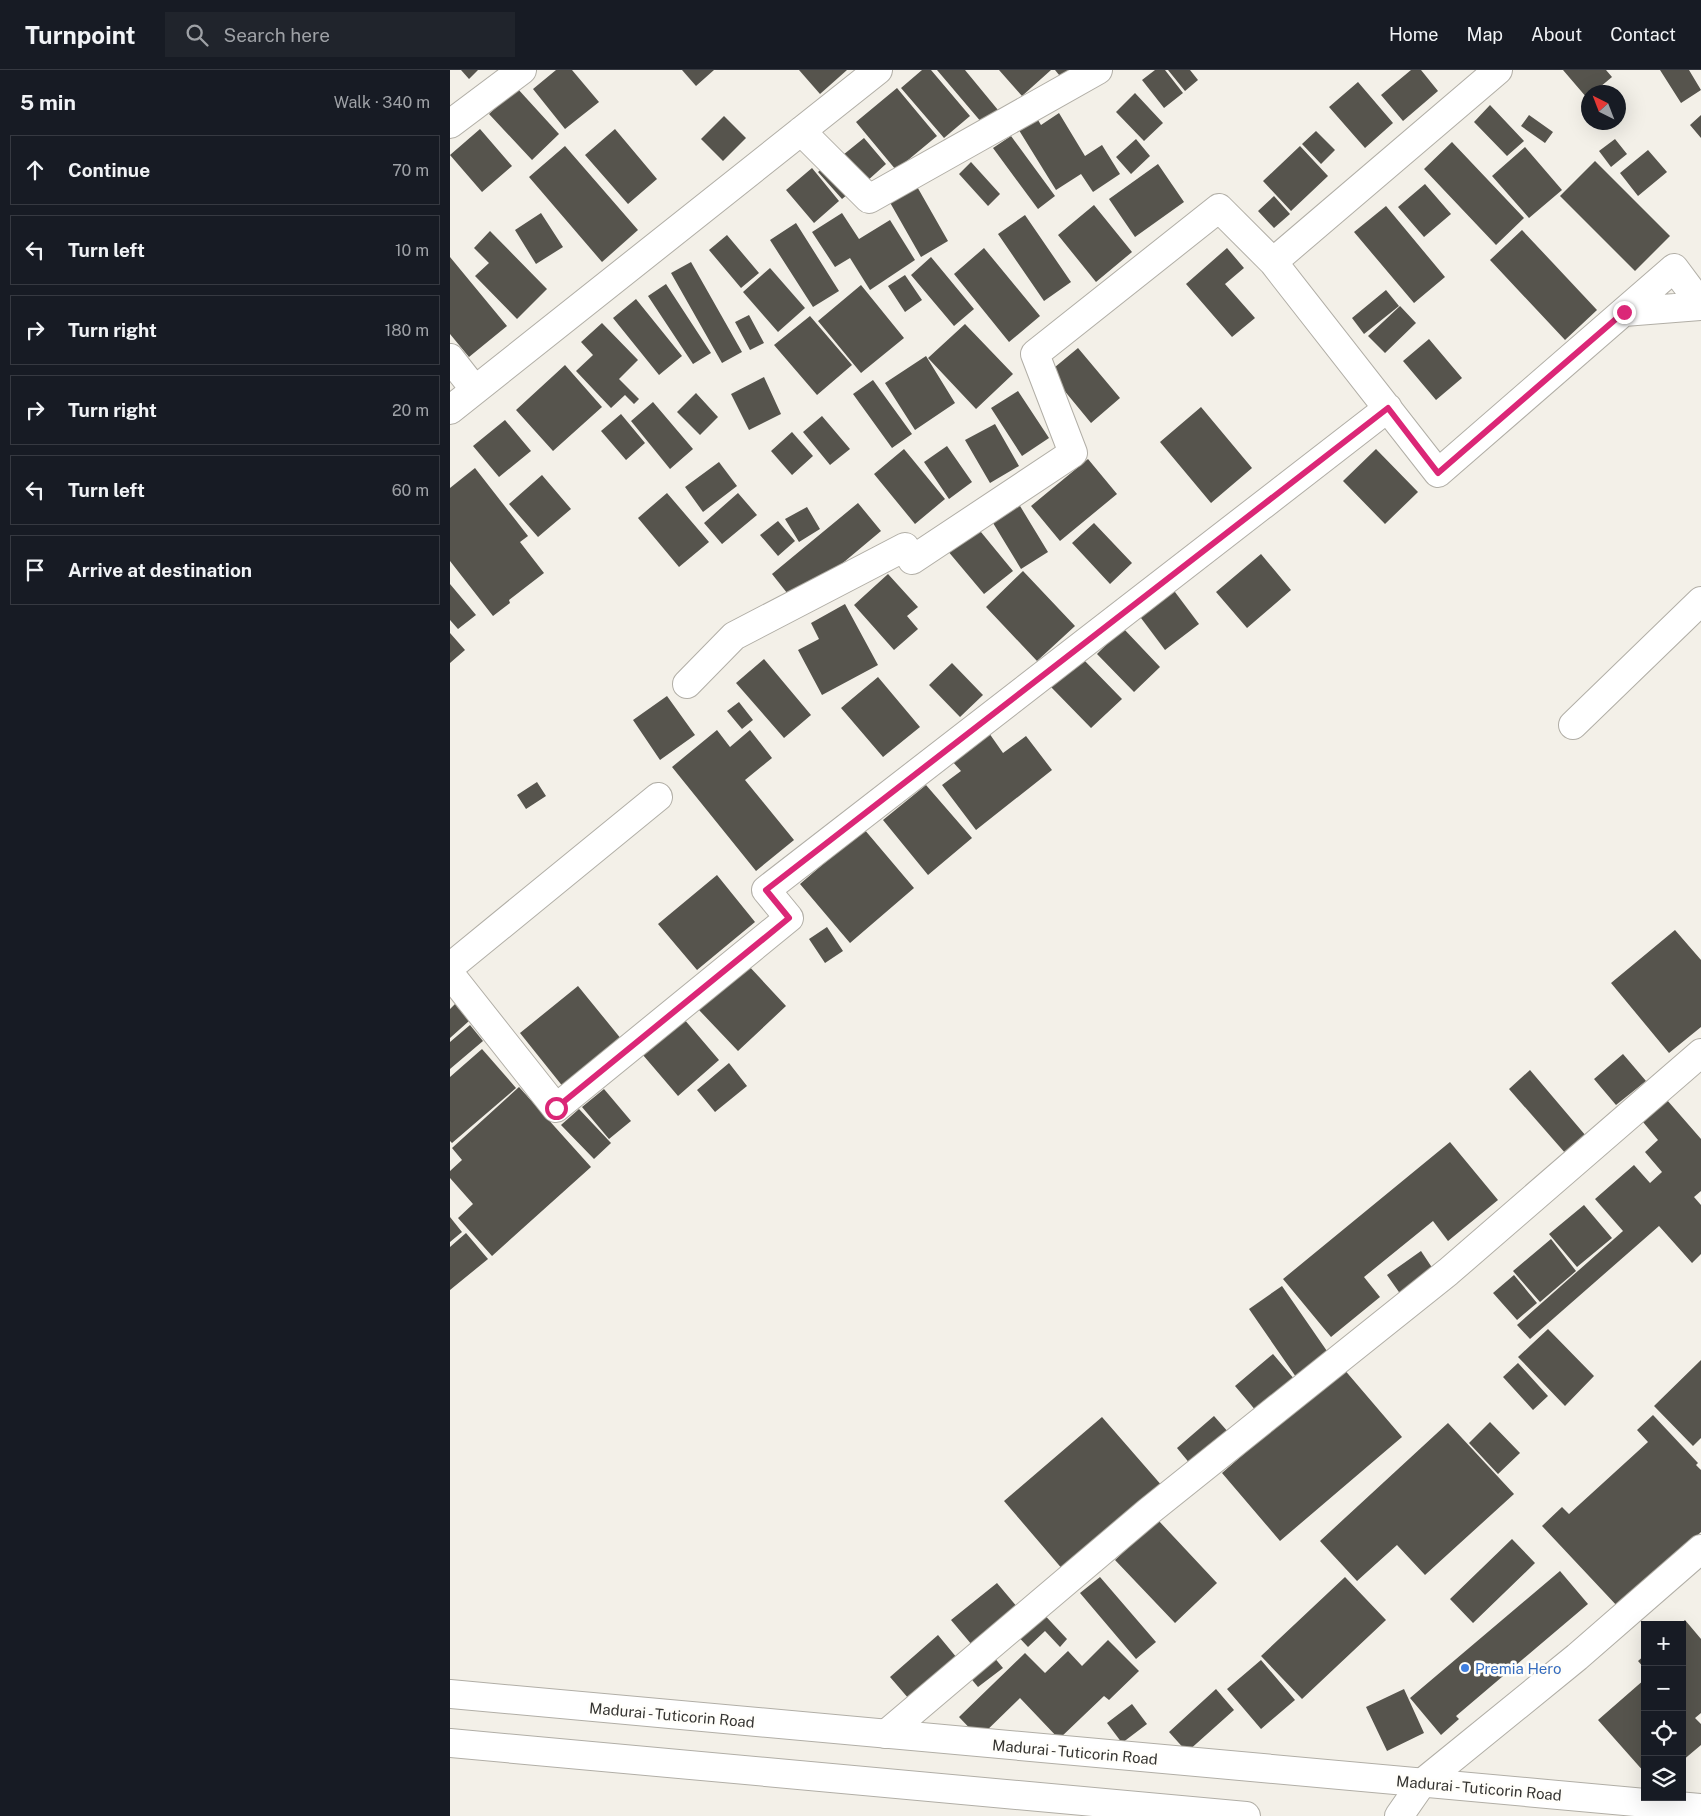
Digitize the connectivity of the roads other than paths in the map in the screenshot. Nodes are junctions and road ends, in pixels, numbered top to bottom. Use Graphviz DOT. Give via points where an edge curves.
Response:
graph roads {
  1 [pos="522,70"];
  2 [pos="878,70"];
  3 [pos="1098,70"];
  4 [pos="1498,70"];
  5 [pos="450,124"];
  6 [pos="801,131"];
  7 [pos="1273,262"];
  8 [pos="1701,305"];
  9 [pos="1624,312"];
  10 [pos="450,358"];
  11 [pos="475,390"];
  12 [pos="1388,408"];
  13 [pos="450,410"];
  14 [pos="1701,601"];
  15 [pos="687,684"];
  16 [pos="1573,725"];
  17 [pos="658,797"];
  18 [pos="450,967"];
  19 [pos="450,974"];
  20 [pos="1701,1053"];
  21 [pos="1701,1549"];
  22 [pos="450,1694"];
  23 [pos="886,1734"];
  24 [pos="450,1743"];
  25 [pos="1422,1783"];
  26 [pos="1701,1808"];
  27 [pos="1246,1816"];
  28 [pos="1399,1816"];
  1 -- 5 [label="street"];
  2 -- 6 [label="street"];
  3 -- 6 [label="street" via="869,199"];
  4 -- 7 [label="street"];
  6 -- 11 [label="street"];
  7 -- 12 [label="street"];
  7 -- 15 [label="street" via="1219,208 1035,354 1073,453 912,560 905,548 734,636"];
  8 -- 9 [label="street"];
  8 -- 9 [label="street" via="1674,268"];
  9 -- 12 [label="street" via="1438,473"];
  10 -- 11 [label="street"];
  11 -- 13 [label="street"];
  12 -- 19 [label="street" via="766,890 789,918 556,1108"];
  14 -- 16 [label="street"];
  17 -- 18 [label="street"];
  20 -- 23 [label="street" via="1448,1272 1148,1512"];
  21 -- 25 [label="street" via="1577,1657"];
  22 -- 23 [label="street, Madurai - Tuticorin Road"];
  23 -- 25 [label="street, Madurai - Tuticorin Road"];
  24 -- 27 [label="street"];
  25 -- 26 [label="street, Madurai - Tuticorin Road"];
  25 -- 28 [label="street"];
}
